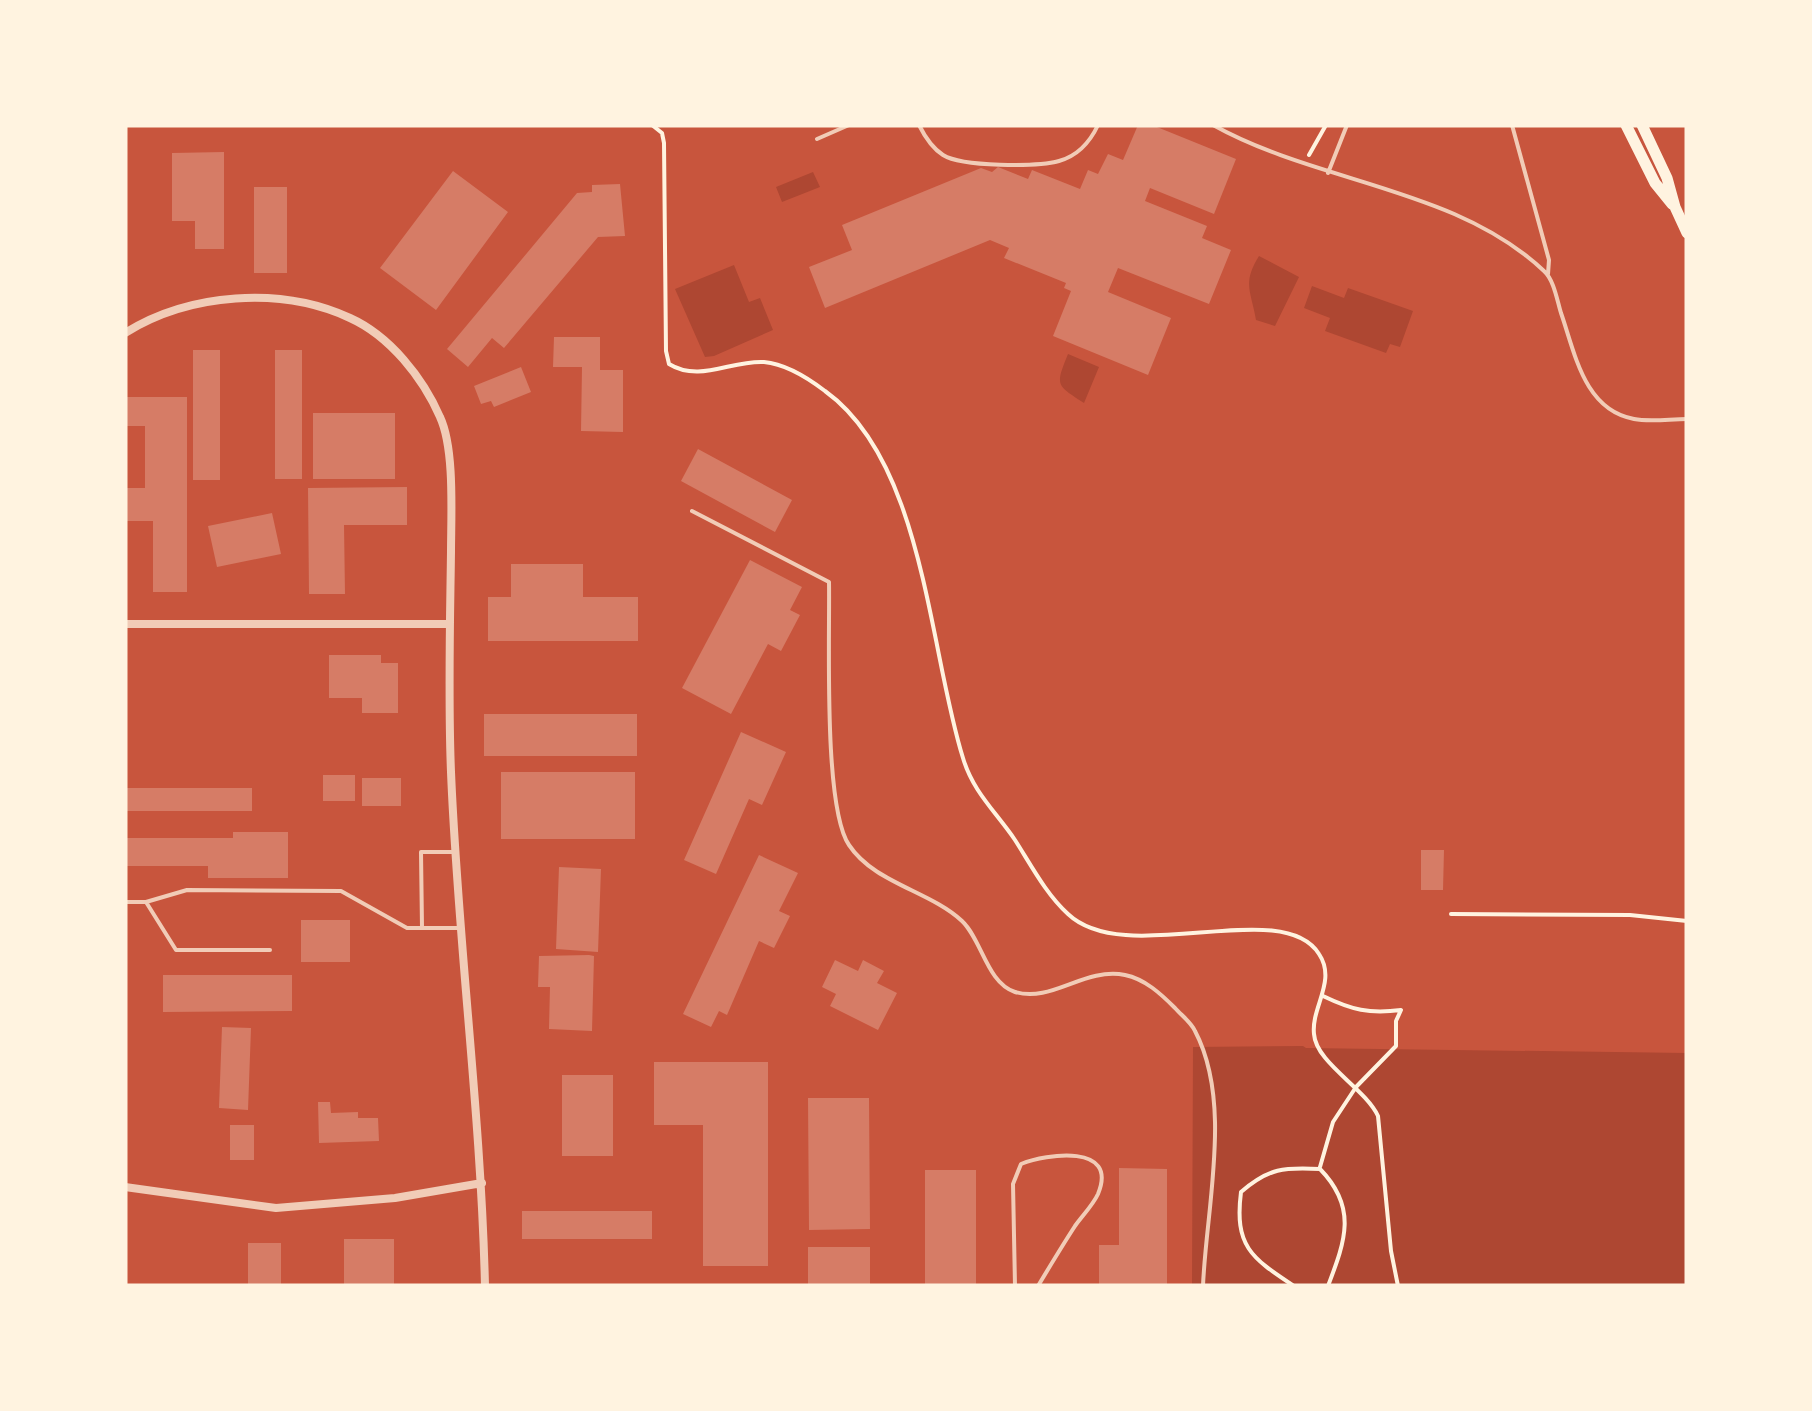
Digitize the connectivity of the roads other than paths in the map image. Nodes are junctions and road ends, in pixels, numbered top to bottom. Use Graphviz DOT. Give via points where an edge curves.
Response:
graph roads {
  1 [pos="849,125"];
  2 [pos="919,125"];
  3 [pos="1098,125"];
  4 [pos="1213,125"];
  5 [pos="1347,125"];
  6 [pos="1512,125"];
  7 [pos="1626,125"];
  8 [pos="1642,125"];
  9 [pos="817,139"];
  10 [pos="1328,173"];
  11 [pos="1675,207"];
  12 [pos="1687,233"];
  13 [pos="1548,274"];
  14 [pos="125,333"];
  15 [pos="1687,418"];
  16 [pos="692,511"];
  17 [pos="125,624"];
  18 [pos="450,624"];
  19 [pos="457,852"];
  20 [pos="125,902"];
  21 [pos="146,902"];
  22 [pos="422,928"];
  23 [pos="463,928"];
  24 [pos="270,950"];
  25 [pos="482,1183"];
  26 [pos="125,1187"];
  27 [pos="484,1286"];
  28 [pos="1015,1286"];
  29 [pos="1038,1286"];
  30 [pos="1203,1286"];
  1 -- 9 [label="lane"];
  2 -- 3 [label="lane" via="928,142 958,162 1044,163 1074,154"];
  4 -- 10 [label="lane"];
  5 -- 10 [label="lane"];
  6 -- 13 [label="lane"];
  7 -- 11 [label="main road"];
  8 -- 11 [label="main road"];
  10 -- 13 [label="lane" via="1452,210"];
  11 -- 12 [label="main road"];
  13 -- 15 [label="lane" via="1592,395 1633,419"];
  14 -- 18 [label="street" via="194,302 249,299 310,304 353,319 383,340 419,378 443,421 452,486"];
  16 -- 30 [label="lane" via="830,582 833,799 848,845 870,866 957,916 1009,991 1045,993 1082,978 1128,976 1163,995 1194,1029 1216,1116"];
  17 -- 18 [label="street"];
  18 -- 19 [label="street"];
  19 -- 22 [label="lane" via="421,852"];
  19 -- 23 [label="street"];
  20 -- 21 [label="lane"];
  21 -- 22 [label="lane" via="188,890 341,891 407,928"];
  21 -- 24 [label="lane" via="176,950"];
  22 -- 23 [label="lane"];
  23 -- 25 [label="street"];
  25 -- 26 [label="street" via="276,1208"];
  25 -- 27 [label="street"];
  28 -- 29 [label="lane" via="1013,1184 1021,1164 1040,1156 1082,1155 1099,1174 1099,1192"];
}
